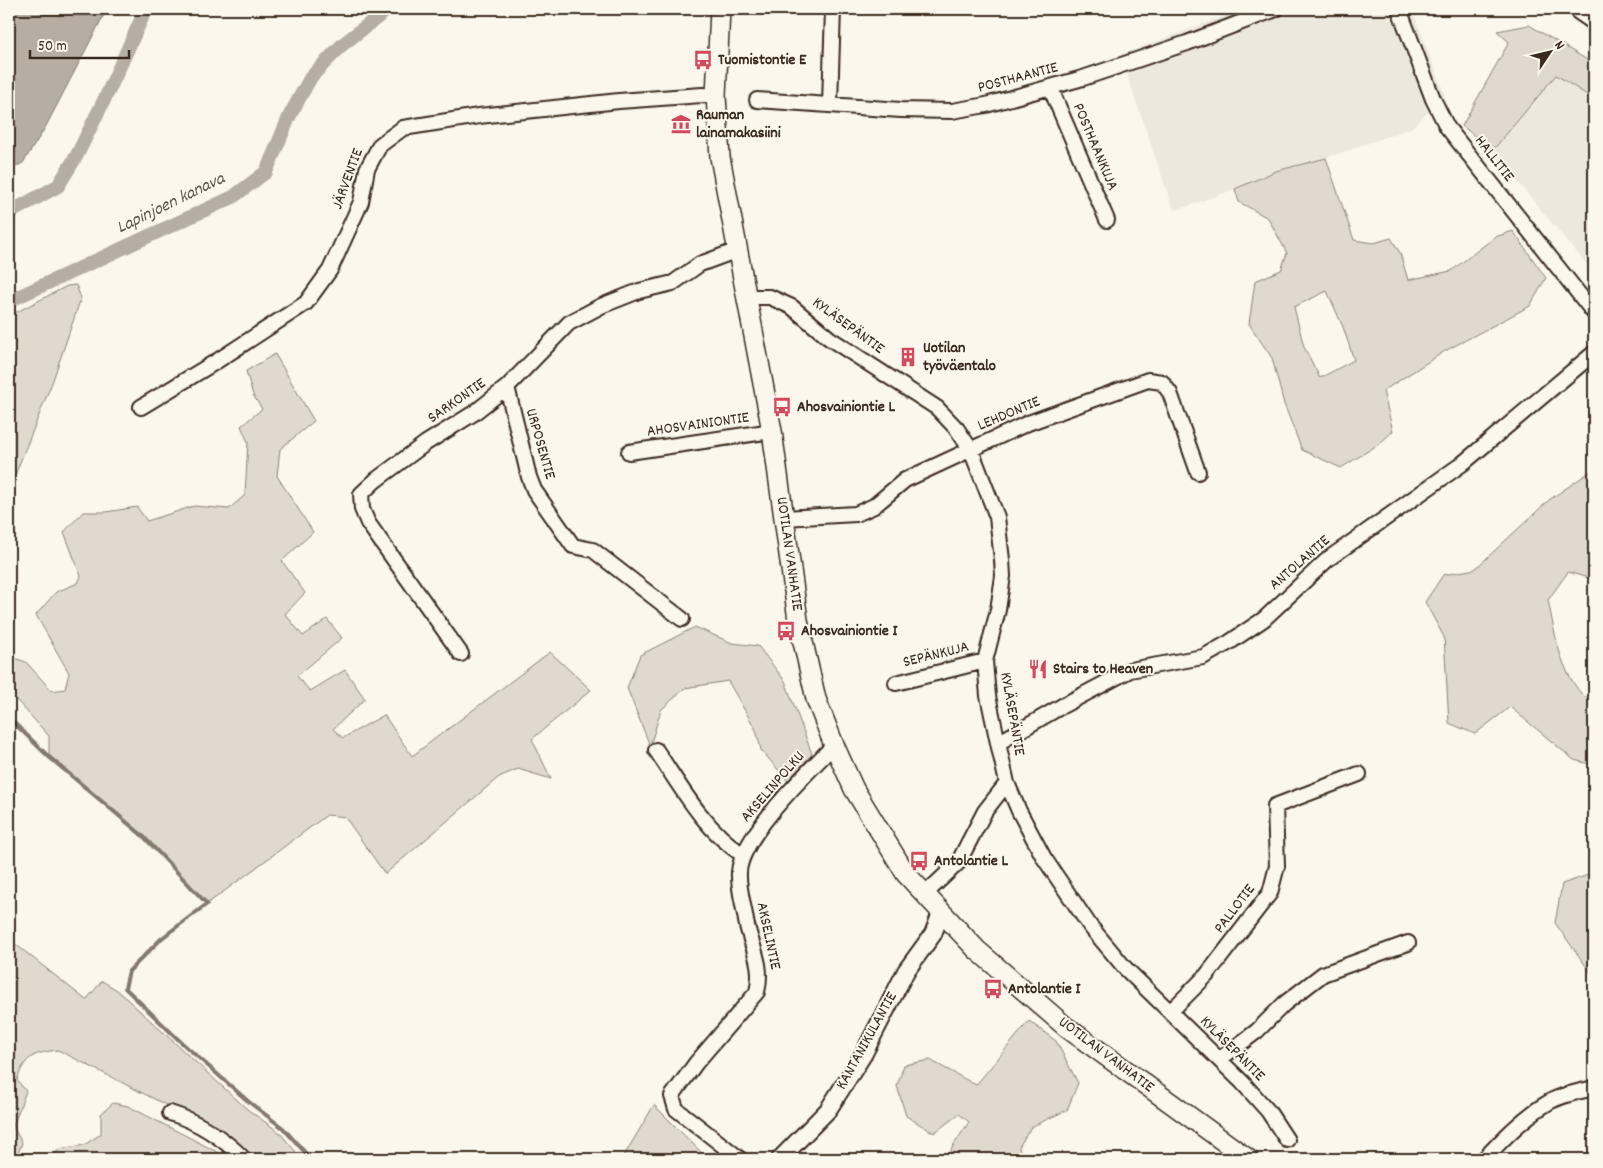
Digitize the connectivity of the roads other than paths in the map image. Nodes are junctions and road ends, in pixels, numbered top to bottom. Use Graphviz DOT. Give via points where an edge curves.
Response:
graph roads {
  1 [pos="720,9"];
  2 [pos="833,9"];
  3 [pos="1276,9"];
  4 [pos="1399,9"];
  5 [pos="1581,9"];
  6 [pos="1594,18"];
  7 [pos="1050,87"];
  8 [pos="716,96"];
  9 [pos="757,100"];
  10 [pos="830,104"];
  11 [pos="1107,220"];
  12 [pos="738,250"];
  13 [pos="747,297"];
  14 [pos="1594,313"];
  15 [pos="1594,353"];
  16 [pos="506,387"];
  17 [pos="141,407"];
  18 [pos="772,431"];
  19 [pos="971,450"];
  20 [pos="629,452"];
  21 [pos="1198,472"];
  22 [pos="784,518"];
  23 [pos="682,619"];
  24 [pos="461,654"];
  25 [pos="985,661"];
  26 [pos="896,683"];
  27 [pos="998,743"];
  28 [pos="834,745"];
  29 [pos="656,750"];
  30 [pos="1359,774"];
  31 [pos="1007,783"];
  32 [pos="743,855"];
  33 [pos="924,895"];
  34 [pos="941,913"];
  35 [pos="1408,943"];
  36 [pos="1170,1012"];
  37 [pos="1220,1059"];
  38 [pos="1594,1088"];
  39 [pos="170,1113"];
  40 [pos="1287,1140"];
  41 [pos="244,1159"];
  42 [pos="740,1159"];
  43 [pos="780,1159"];
  44 [pos="1248,1159"];
  45 [pos="1484,1159"];
  1 -- 8 [label="main road, UOTILAN VANHATIE"];
  2 -- 10 [label="street"];
  3 -- 7 [label="street, POSTHAANTIE" via="1161,52"];
  4 -- 14 [label="street, HALLITIE" via="1433,98 1448,127"];
  5 -- 6 [label="highway"];
  7 -- 10 [label="street, POSTHAANTIE" via="952,111"];
  7 -- 11 [label="street, POSTHAANKUJA"];
  8 -- 12 [label="main road, UOTILAN VANHATIE" via="720,157"];
  8 -- 17 [label="street, JÄRVENTIE" via="619,100 403,128 380,144 367,169 361,202 330,270 306,303"];
  9 -- 10 [label="street, POSTHAANTIE"];
  12 -- 13 [label="main road, UOTILAN VANHATIE"];
  12 -- 16 [label="street, SARKONTIE" via="700,264 674,283 632,294 569,323"];
  13 -- 18 [label="main road, UOTILAN VANHATIE"];
  13 -- 19 [label="street, KYLÄSEPÄNTIE" via="770,297 792,307 829,338 938,408 957,428"];
  15 -- 27 [label="street, ANTOLANTIE" via="1462,464 1328,559 1264,619 1230,642 1203,657 1130,670"];
  16 -- 23 [label="street, URPOSENTIE" via="534,490 573,546 592,550"];
  16 -- 24 [label="street, SARKONTIE" via="361,494 362,509 368,522"];
  18 -- 20 [label="street, AHOSVAINIONTIE"];
  18 -- 22 [label="main road, UOTILAN VANHATIE"];
  19 -- 21 [label="street, LEHDONTIE" via="1028,424 1148,380 1162,382 1170,393"];
  19 -- 22 [label="street, LEHDONTIE" via="905,480 874,506 856,514"];
  19 -- 25 [label="street, KYLÄSEPÄNTIE" via="996,518 1002,560 998,610"];
  22 -- 28 [label="main road, UOTILAN VANHATIE" via="798,620 816,699"];
  25 -- 26 [label="street, SEPÄNKUJA"];
  25 -- 27 [label="street, KYLÄSEPÄNTIE" via="988,696"];
  27 -- 31 [label="street, KYLÄSEPÄNTIE"];
  28 -- 32 [label="street, AKSELINPOLKU" via="800,779 754,836"];
  28 -- 33 [label="main road, UOTILAN VANHATIE" via="872,821 906,874"];
  29 -- 32 [label="street" via="698,813 723,842"];
  30 -- 36 [label="street, PALLOTIE" via="1275,806 1277,866 1270,893 1206,976"];
  31 -- 33 [label="street" via="985,811 958,863"];
  31 -- 36 [label="street, KYLÄSEPÄNTIE" via="1044,858 1090,926 1125,968"];
  32 -- 42 [label="street, AKSELINTIE" via="738,872 761,977 757,992 696,1062 672,1096 676,1108"];
  33 -- 34 [label="main road, UOTILAN VANHATIE"];
  34 -- 43 [label="street, KANTANIKULANTIE" via="933,934 906,971 863,1055 833,1102"];
  34 -- 44 [label="main road, UOTILAN VANHATIE" via="977,950 1066,1027"];
  35 -- 37 [label="street" via="1323,974"];
  36 -- 37 [label="street, KYLÄSEPÄNTIE"];
  37 -- 40 [label="street, KYLÄSEPÄNTIE" via="1268,1111"];
  38 -- 45 [label="street" via="1546,1104"];
  39 -- 41 [label="street" via="224,1139"];
}
